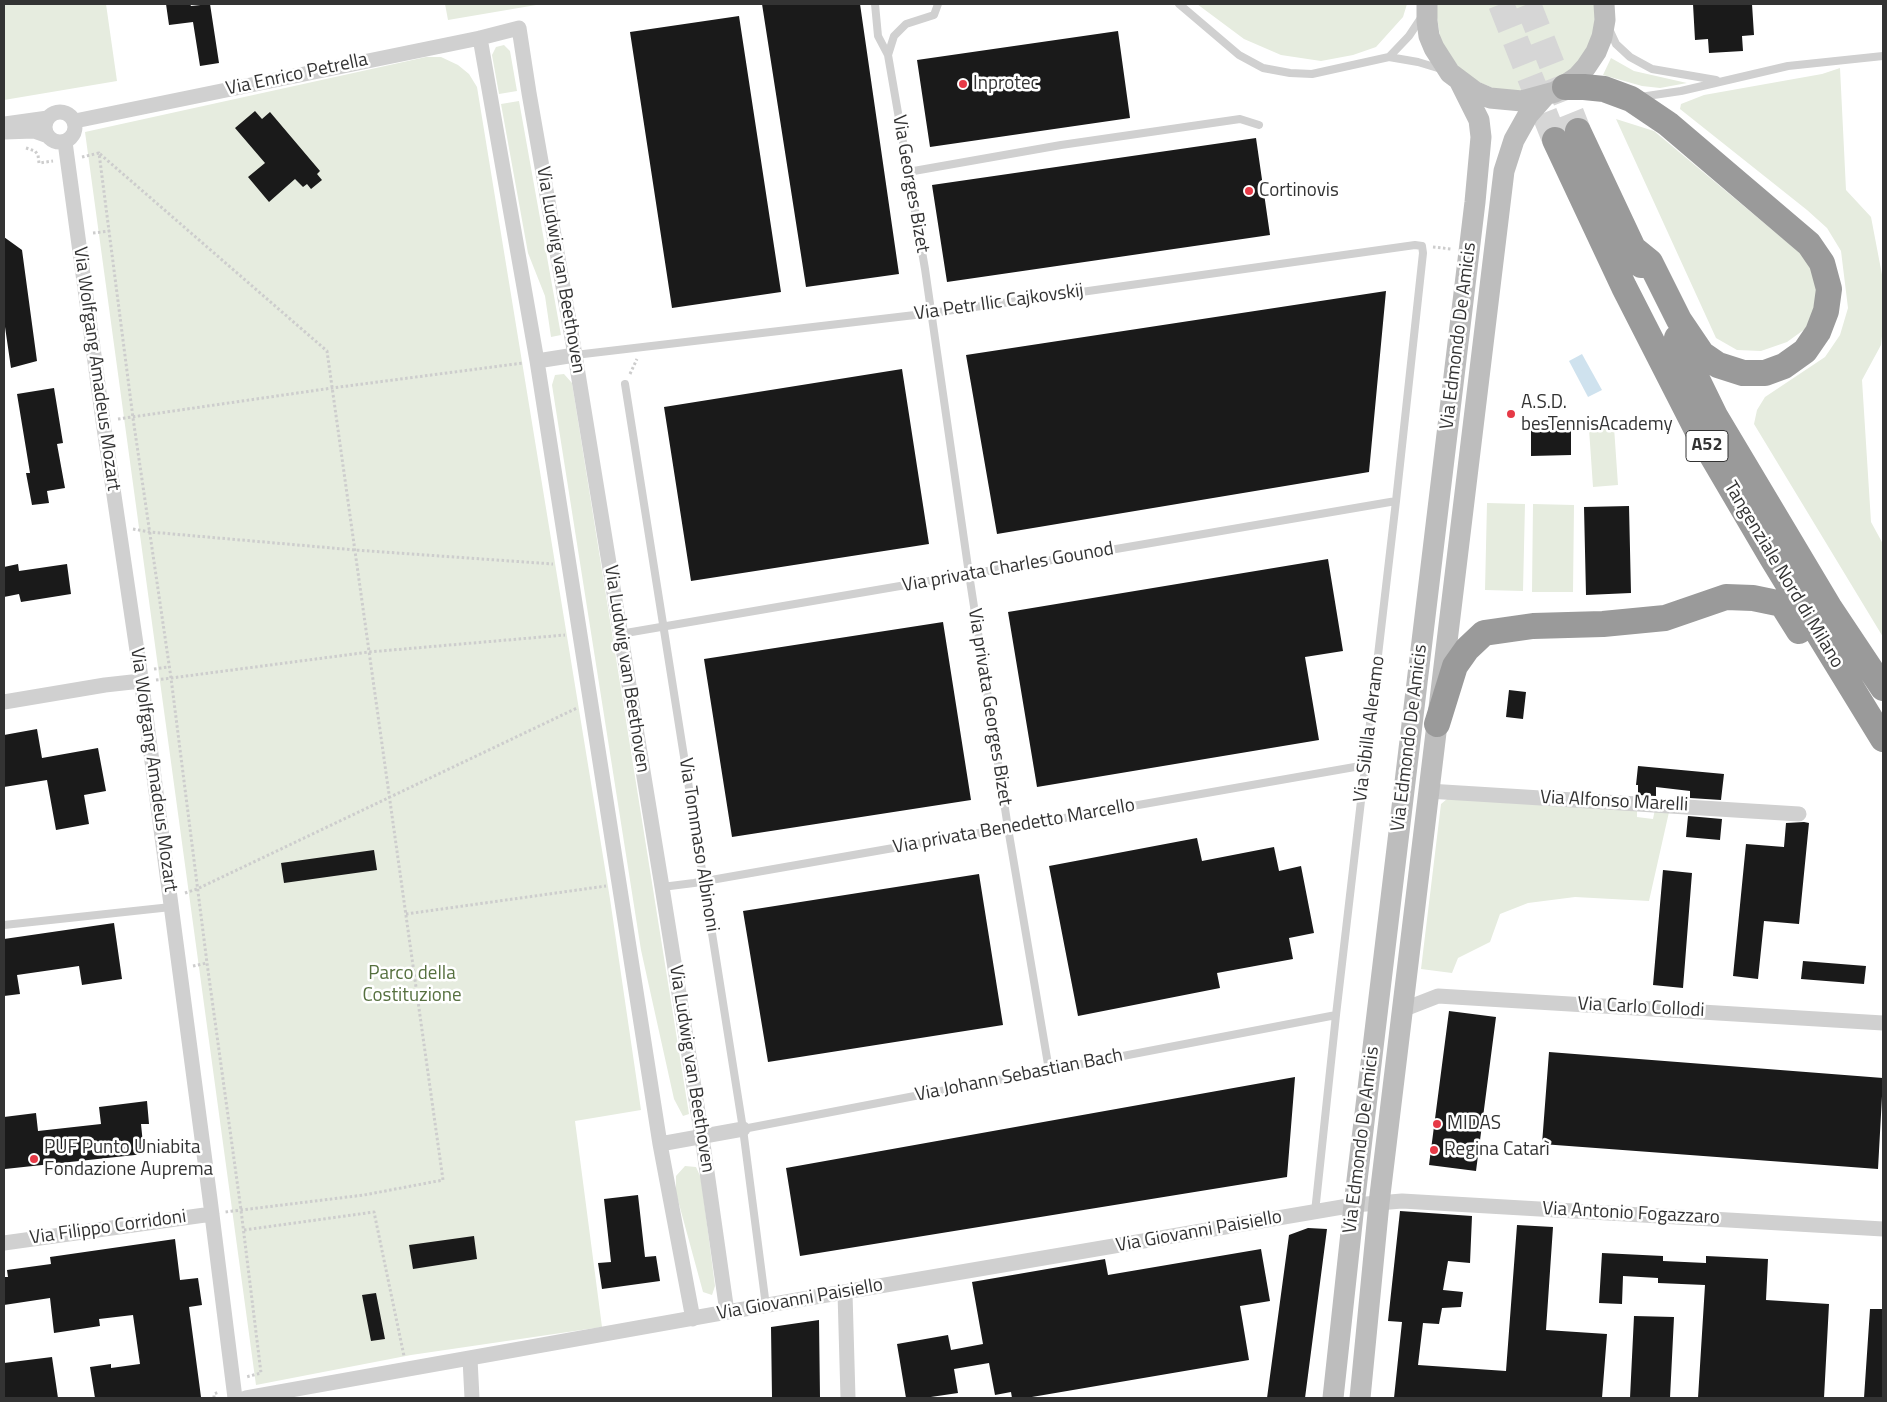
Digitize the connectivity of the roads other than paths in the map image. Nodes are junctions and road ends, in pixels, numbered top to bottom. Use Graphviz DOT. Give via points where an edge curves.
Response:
graph roads {
  1 [pos="875,4"];
  2 [pos="938,4"];
  3 [pos="1179,4"];
  4 [pos="1427,5"];
  5 [pos="1604,12"];
  6 [pos="519,28"];
  7 [pos="480,38"];
  8 [pos="888,55"];
  9 [pos="1883,56"];
  10 [pos="1389,57"];
  11 [pos="1455,77"];
  12 [pos="1721,81"];
  13 [pos="1554,92"];
  14 [pos="1631,99"];
  15 [pos="48,118"];
  16 [pos="75,121"];
  17 [pos="1259,125"];
  18 [pos="6,129"];
  19 [pos="48,136"];
  20 [pos="65,142"];
  21 [pos="908,172"];
  22 [pos="1422,246"];
  23 [pos="1634,250"];
  24 [pos="932,313"];
  25 [pos="575,355"];
  26 [pos="537,361"];
  27 [pos="625,384"];
  28 [pos="1396,501"];
  29 [pos="969,574"];
  30 [pos="663,626"];
  31 [pos="620,634"];
  32 [pos="141,682"];
  33 [pos="1883,688"];
  34 [pos="4,702"];
  35 [pos="1436,724"];
  36 [pos="1882,736"];
  37 [pos="1366,765"];
  38 [pos="1428,791"];
  39 [pos="1799,814"];
  40 [pos="1008,828"];
  41 [pos="704,881"];
  42 [pos="662,887"];
  43 [pos="171,902"];
  44 [pos="4,925"];
  45 [pos="1402,1010"];
  46 [pos="1336,1015"];
  47 [pos="1883,1023"];
  48 [pos="1049,1070"];
  49 [pos="743,1129"];
  50 [pos="702,1137"];
  51 [pos="660,1144"];
  52 [pos="1379,1203"];
  53 [pos="1354,1205"];
  54 [pos="1315,1212"];
  55 [pos="212,1214"];
  56 [pos="1883,1230"];
  57 [pos="4,1243"];
  58 [pos="846,1293"];
  59 [pos="766,1306"];
  60 [pos="727,1312"];
  61 [pos="694,1319"];
  62 [pos="470,1359"];
  63 [pos="235,1398"];
  64 [pos="246,1398"];
  65 [pos="472,1398"];
  66 [pos="848,1398"];
  67 [pos="1333,1398"];
  68 [pos="1360,1398"];
  1 -- 8 [label="lane, Via Georges Bizet" via="878,36"];
  2 -- 8 [label="lane" via="934,15 906,24 894,36"];
  3 -- 10 [label="lane" via="1239,55 1263,68 1312,74"];
  4 -- 10 [label="lane" via="1409,36"];
  4 -- 11 [label="main road, Via Edmondo De Amicis" via="1429,36"];
  5 -- 12 [label="lane" via="1616,44 1630,57 1652,69"];
  5 -- 13 [label="main road, Via Edmondo De Amicis" via="1602,37 1586,68"];
  6 -- 7 [label="street, Via Enrico Petrella"];
  6 -- 25 [label="street, Via Ludwig van Beethoven"];
  7 -- 16 [label="street, Via Enrico Petrella"];
  7 -- 26 [label="street, Via Ludwig van Beethoven"];
  8 -- 21 [label="lane, Via Georges Bizet"];
  9 -- 12 [label="lane" via="1788,66"];
  10 -- 11 [label="lane" via="1433,66"];
  11 -- 13 [label="main road" via="1474,91 1506,101 1522,101"];
  11 -- 53 [label="main road, Via Edmondo De Amicis" via="1479,120 1480,137"];
  12 -- 14 [label="lane"];
  13 -- 14 [label="highway" via="1584,86"];
  13 -- 35 [label="main road, Via Edmondo De Amicis" via="1528,116 1514,140 1504,171"];
  14 -- 23 [label="highway" via="1668,124 1809,244 1822,263 1829,289 1826,311 1818,332 1805,351 1784,366 1765,373 1743,373 1718,365 1702,354 1679,320 1650,262"];
  15 -- 16 [label="street" via="53,113 66,112"];
  15 -- 18 [label="street"];
  15 -- 19 [label="street" via="45,126"];
  16 -- 20 [label="street" via="75,134"];
  17 -- 21 [label="lane" via="1240,119 1061,144"];
  18 -- 19 [label="street" via="34,131"];
  19 -- 20 [label="street"];
  20 -- 32 [label="street, Via Wolfgang Amadeus Mozart"];
  21 -- 24 [label="lane, Via Georges Bizet"];
  22 -- 24 [label="lane, Via Petr Ilic Cajkovskij"];
  22 -- 28 [label="lane, Via Sibilla Aleramo"];
  23 -- 33 [label="highway, Tangenziale Nord di Milano / A52" via="1715,416 1829,607"];
  23 -- 36 [label="highway, Tangenziale Nord di Milano / A52" via="1566,136 1624,286 1698,432"];
  24 -- 25 [label="lane, Via Petr Ilic Cajkovskij"];
  24 -- 29 [label="lane, Via privata Georges Bizet"];
  25 -- 26 [label="street"];
  25 -- 31 [label="street, Via Ludwig van Beethoven"];
  26 -- 51 [label="street, Via Ludwig van Beethoven"];
  27 -- 30 [label="lane, Via Tommaso Albinoni"];
  28 -- 29 [label="lane, Via privata Charles Gounod"];
  28 -- 37 [label="lane, Via Sibilla Aleramo"];
  29 -- 30 [label="lane, Via privata Charles Gounod"];
  29 -- 40 [label="lane, Via privata Georges Bizet"];
  30 -- 31 [label="lane, Via privata Charles Gounod"];
  30 -- 41 [label="lane, Via Tommaso Albinoni"];
  31 -- 42 [label="street, Via Ludwig van Beethoven"];
  32 -- 34 [label="street"];
  32 -- 43 [label="street, Via Wolfgang Amadeus Mozart"];
  35 -- 36 [label="highway" via="1455,666 1484,633 1534,626 1665,618 1726,597 1782,604 1861,729"];
  35 -- 38 [label="main road, Via Edmondo De Amicis"];
  37 -- 40 [label="lane, Via privata Benedetto Marcello"];
  37 -- 46 [label="lane, Via Sibilla Aleramo"];
  38 -- 39 [label="street, Via Alfonso Marelli"];
  38 -- 45 [label="main road, Via Edmondo De Amicis"];
  40 -- 41 [label="lane, Via privata Benedetto Marcello"];
  40 -- 48 [label="lane, Via privata Georges Bizet"];
  41 -- 42 [label="lane, Via privata Benedetto Marcello"];
  41 -- 49 [label="lane, Via Tommaso Albinoni"];
  42 -- 50 [label="street, Via Ludwig van Beethoven"];
  43 -- 44 [label="lane"];
  43 -- 55 [label="street, Via Wolfgang Amadeus Mozart"];
  45 -- 47 [label="street, Via Carlo Collodi" via="1438,996"];
  45 -- 52 [label="main road, Via Edmondo De Amicis"];
  46 -- 48 [label="lane, Via Johann Sebastian Bach"];
  46 -- 54 [label="lane, Via Sibilla Aleramo"];
  48 -- 49 [label="lane, Via Johann Sebastian Bach"];
  49 -- 50 [label="street, Via Johann Sebastian Bach"];
  49 -- 59 [label="lane, Via Tommaso Albinoni"];
  50 -- 51 [label="street, Via Johann Sebastian Bach"];
  50 -- 60 [label="street, Via Ludwig van Beethoven"];
  51 -- 61 [label="street, Via Ludwig van Beethoven"];
  52 -- 53 [label="street, Via Antonio Fogazzaro"];
  52 -- 56 [label="street, Via Antonio Fogazzaro" via="1402,1201"];
  52 -- 68 [label="main road, Via Edmondo De Amicis"];
  53 -- 54 [label="street, Via Giovanni Paisiello"];
  53 -- 67 [label="main road, Via Edmondo De Amicis"];
  54 -- 58 [label="street, Via Giovanni Paisiello"];
  55 -- 57 [label="street, Via Filippo Corridoni"];
  55 -- 63 [label="street, Via Wolfgang Amadeus Mozart"];
  58 -- 59 [label="street, Via Giovanni Paisiello"];
  58 -- 66 [label="street"];
  59 -- 60 [label="street, Via Giovanni Paisiello"];
  60 -- 61 [label="street, Via Giovanni Paisiello"];
  61 -- 62 [label="street, Via Giovanni Paisiello"];
  62 -- 64 [label="street, Via Giovanni Paisiello"];
  62 -- 65 [label="street"];
}
